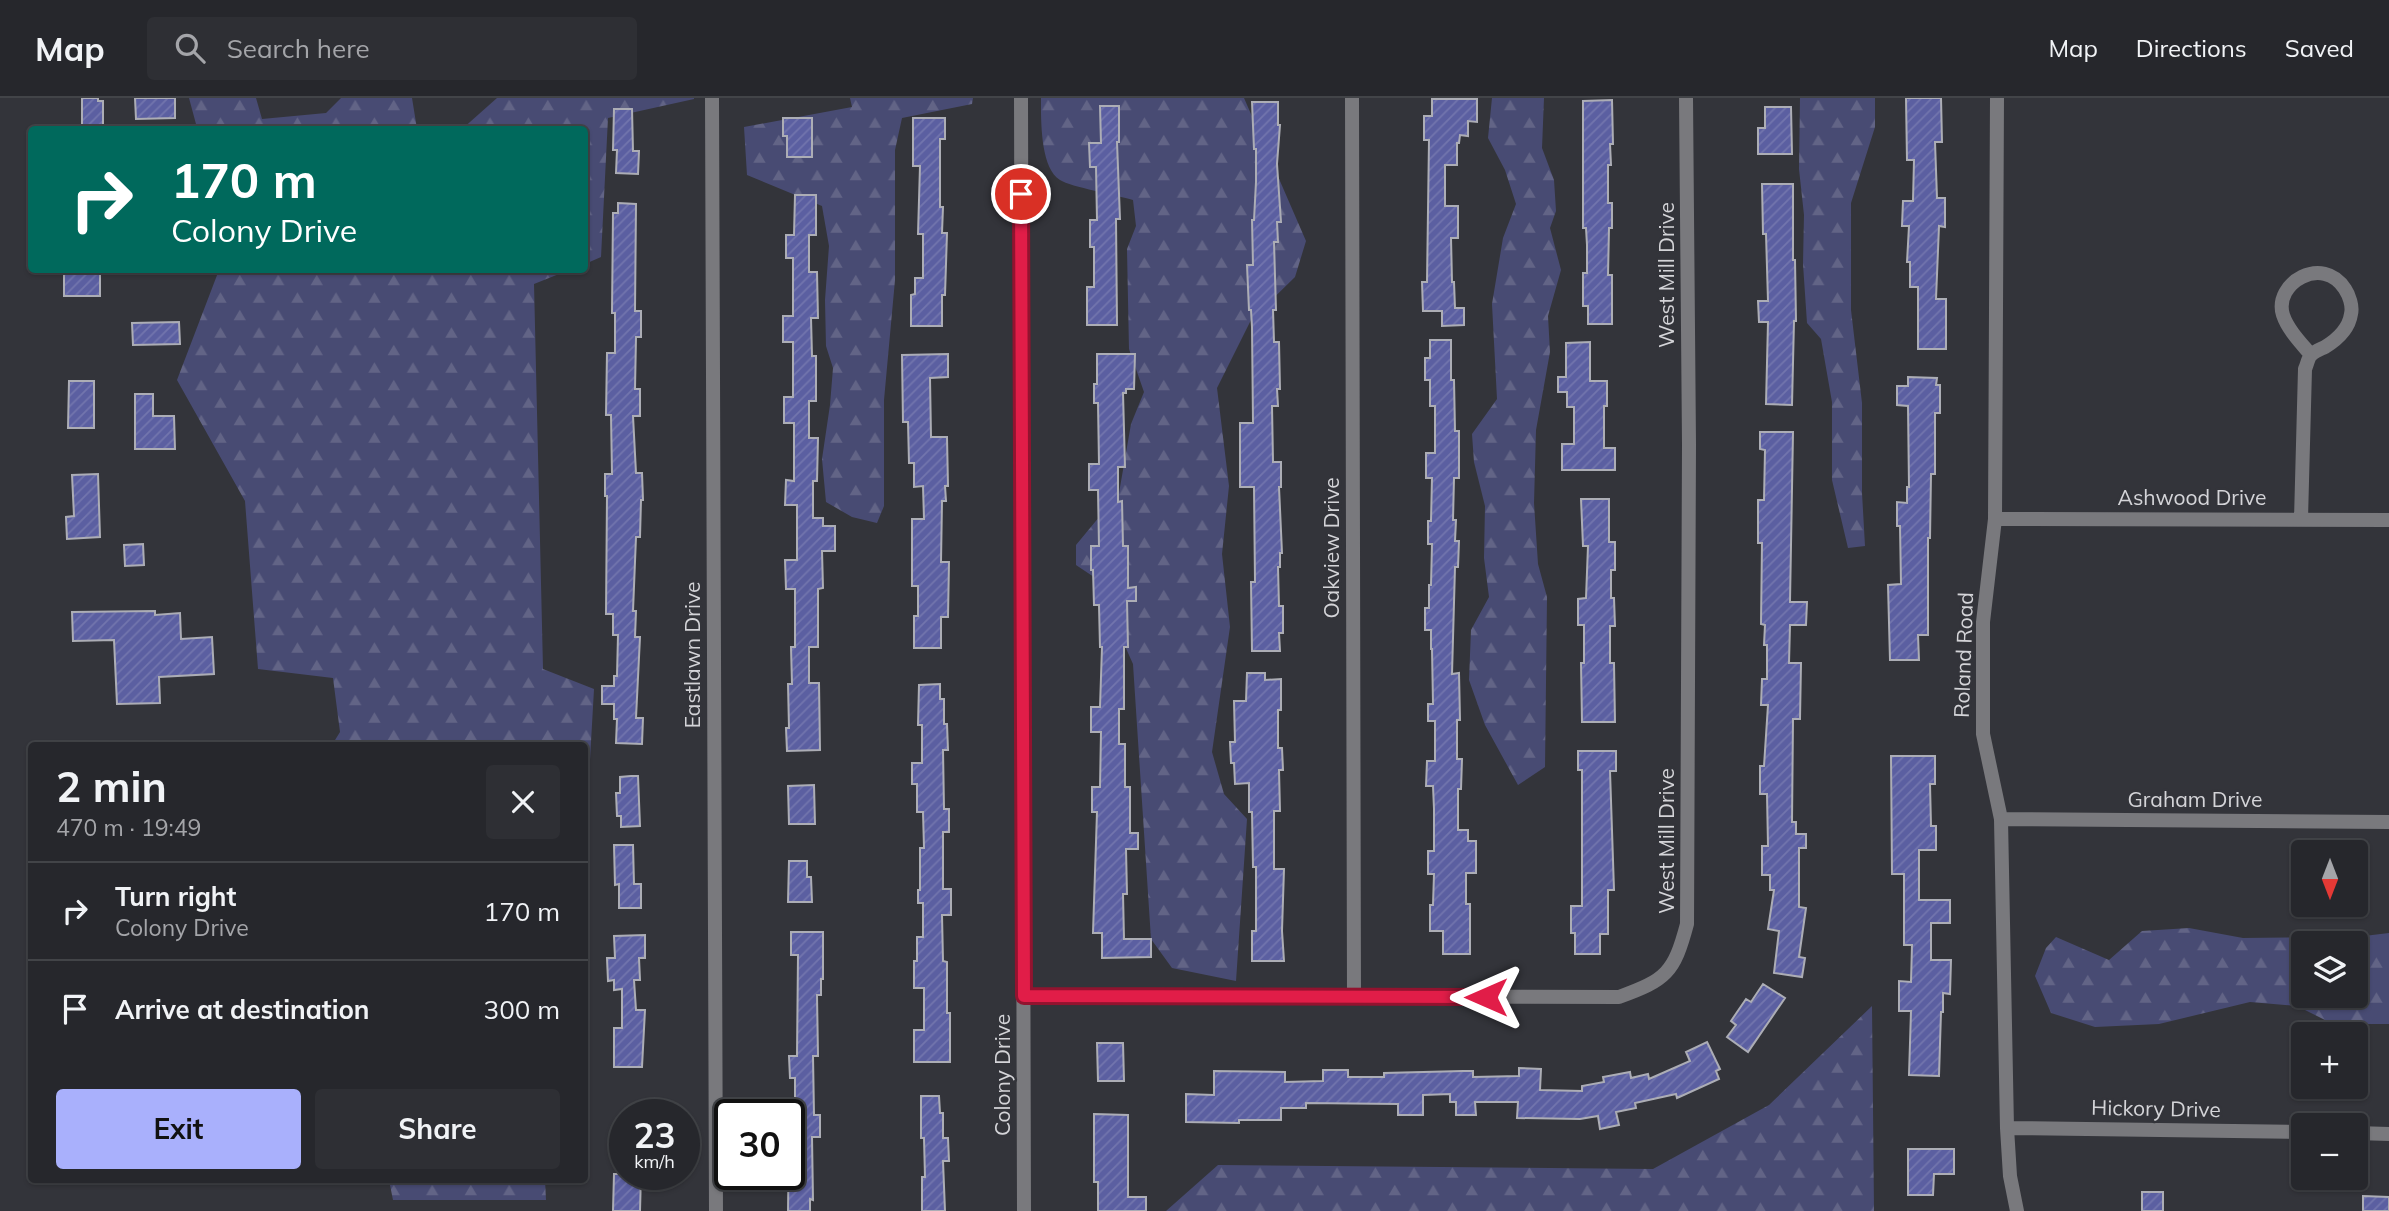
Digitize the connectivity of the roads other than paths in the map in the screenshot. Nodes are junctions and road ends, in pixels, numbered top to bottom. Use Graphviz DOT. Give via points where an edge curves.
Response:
graph roads {
  1 [pos="712,98"];
  2 [pos="1021,98"];
  3 [pos="1352,98"];
  4 [pos="1686,98"];
  5 [pos="1997,98"];
  6 [pos="2311,355"];
  7 [pos="1995,519"];
  8 [pos="2301,519"];
  9 [pos="2389,520"];
  10 [pos="2001,819"];
  11 [pos="2389,822"];
  12 [pos="1024,996"];
  13 [pos="1354,997"];
  14 [pos="2007,1128"];
  15 [pos="2291,1132"];
  16 [pos="2368,1133"];
  17 [pos="2389,1134"];
  18 [pos="716,1211"];
  19 [pos="1024,1211"];
  20 [pos="2017,1211"];
  1 -- 18 [label="street, Eastlawn Drive"];
  2 -- 12 [label="street, Colony Drive"];
  3 -- 13 [label="street, Oakview Drive"];
  4 -- 13 [label="street, West Mill Drive" via="1687,924 1681,948 1671,967 1653,984 1619,997"];
  5 -- 7 [label="street, Roland Road"];
  6 -- 6 [label="street" via="2334,342 2347,328 2352,312 2340,281 2315,271 2300,278 2284,296 2283,313"];
  6 -- 8 [label="street" via="2305,369"];
  7 -- 8 [label="street, Ashwood Drive"];
  7 -- 10 [label="street, Roland Road" via="1983,622 1983,734"];
  8 -- 9 [label="street, Ashwood Drive"];
  10 -- 11 [label="street, Graham Drive"];
  10 -- 14 [label="street, Roland Road"];
  12 -- 13 [label="street, West Mill Drive"];
  12 -- 19 [label="street, Colony Drive"];
  14 -- 15 [label="street, Hickory Drive"];
  14 -- 20 [label="street, Roland Road"];
  16 -- 17 [label="street"];
}
